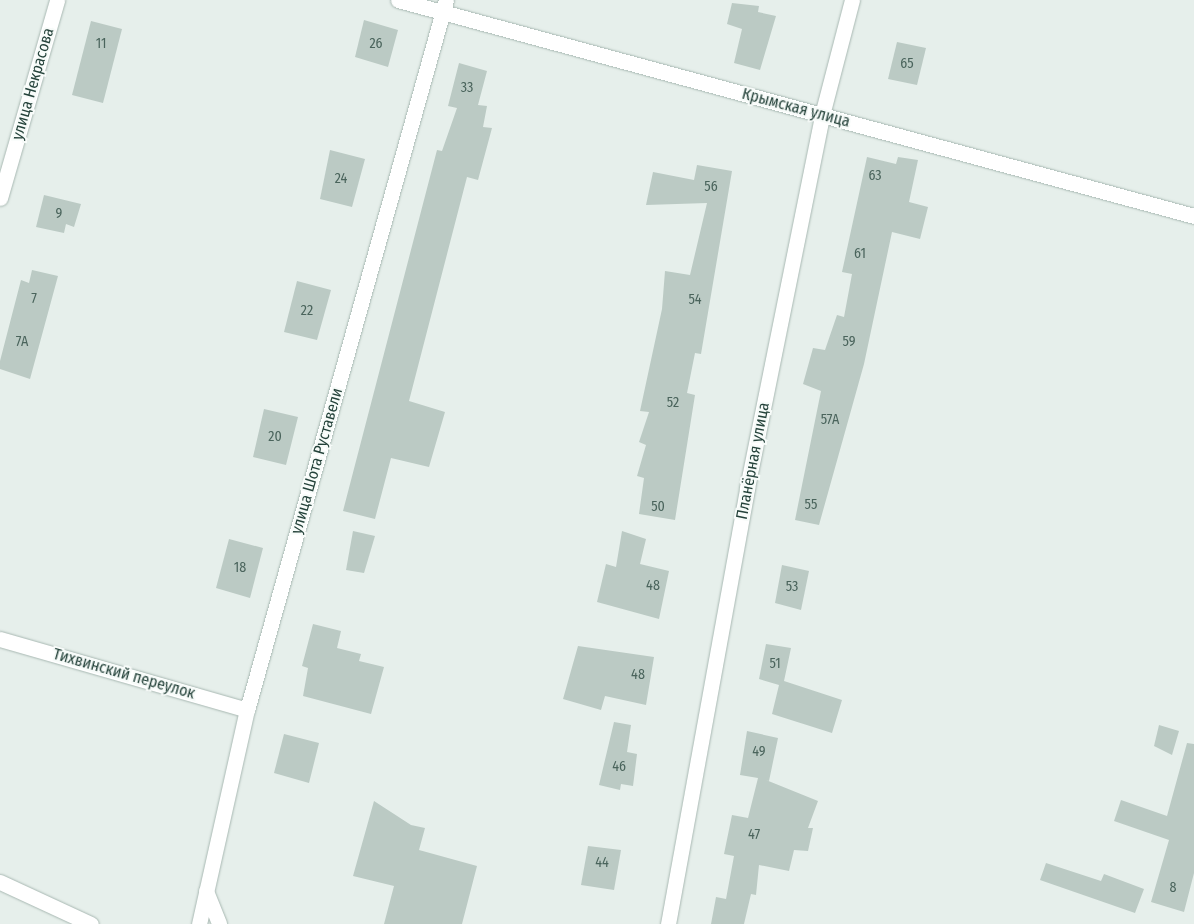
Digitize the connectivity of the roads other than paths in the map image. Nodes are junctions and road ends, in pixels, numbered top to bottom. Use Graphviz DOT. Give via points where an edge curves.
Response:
graph roads {
  1 [pos="57,0"];
  2 [pos="398,0"];
  3 [pos="852,0"];
  4 [pos="444,6"];
  5 [pos="822,115"];
  6 [pos="0,198"];
  7 [pos="1194,216"];
  8 [pos="0,639"];
  9 [pos="247,710"];
  10 [pos="0,882"];
  11 [pos="206,891"];
  12 [pos="91,924"];
  13 [pos="199,924"];
  14 [pos="218,924"];
  15 [pos="668,924"];
  1 -- 6 [label="street, улица Некрасова"];
  2 -- 4 [label="street, Крымская улица"];
  3 -- 5 [label="street, Планёрная улица"];
  4 -- 5 [label="street, Крымская улица"];
  4 -- 9 [label="street, улица Шота Руставели"];
  5 -- 7 [label="street, Крымская улица"];
  5 -- 15 [label="street, Планёрная улица" via="747,488"];
  8 -- 9 [label="street, Тихвинский переулок"];
  9 -- 11 [label="street, улица Шота Руставели"];
  10 -- 12 [label="street"];
  11 -- 13 [label="street, улица Шота Руставели"];
  11 -- 14 [label="street"];
}
